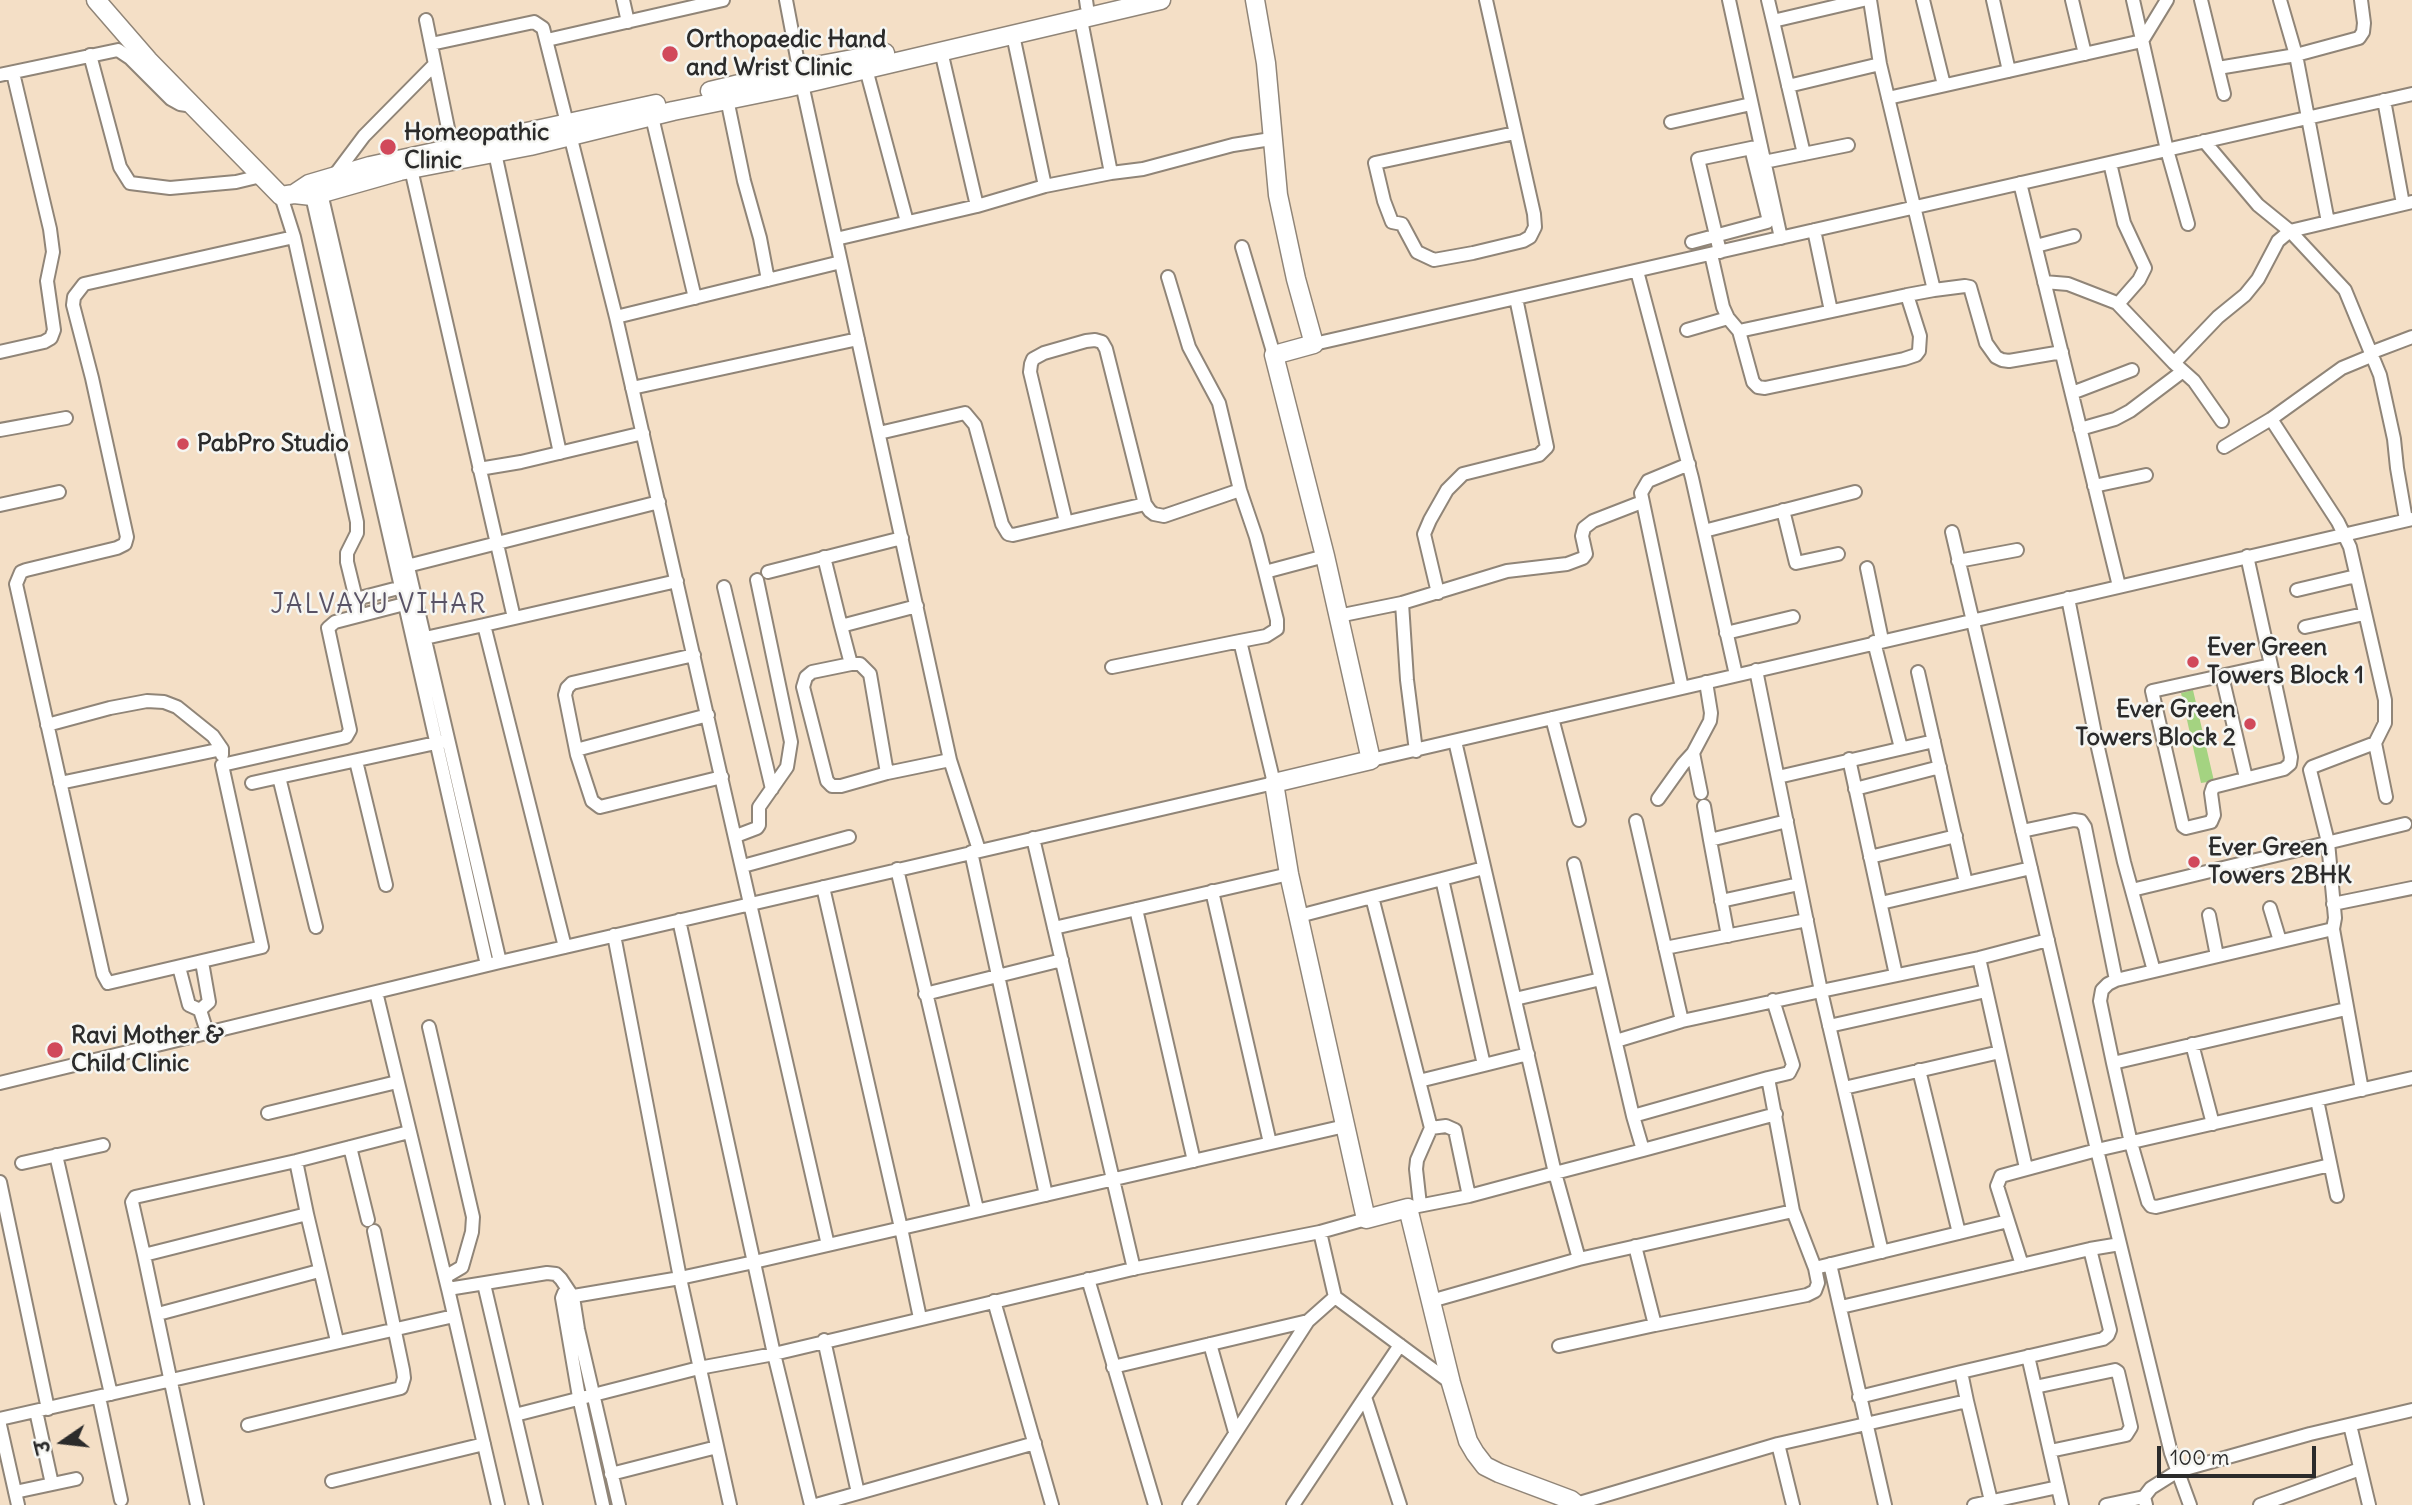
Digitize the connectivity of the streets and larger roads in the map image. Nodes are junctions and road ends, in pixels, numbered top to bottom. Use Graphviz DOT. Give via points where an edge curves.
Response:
graph roads {
  1 [pos="96,0"];
  2 [pos="623,0"];
  3 [pos="723,0"];
  4 [pos="786,0"];
  5 [pos="1117,0"];
  6 [pos="1161,0"];
  7 [pos="1255,0"];
  8 [pos="1486,0"];
  9 [pos="1729,0"];
  10 [pos="1768,0"];
  11 [pos="1863,0"];
  12 [pos="1870,0"];
  13 [pos="1923,0"];
  14 [pos="1993,0"];
  15 [pos="2072,0"];
  16 [pos="2133,0"];
  17 [pos="2167,0"];
  18 [pos="2201,0"];
  19 [pos="2280,0"];
  20 [pos="2361,0"];
  21 [pos="708,2"];
  22 [pos="1085,9"];
  23 [pos="426,20"];
  24 [pos="1773,21"];
  25 [pos="628,22"];
  26 [pos="1013,35"];
  27 [pos="547,40"];
  28 [pos="2142,41"];
  29 [pos="431,44"];
  30 [pos="942,51"];
  31 [pos="2085,54"];
  32 [pos="90,55"];
  33 [pos="2296,55"];
  34 [pos="435,64"];
  35 [pos="1880,64"];
  36 [pos="2218,68"];
  37 [pos="866,69"];
  38 [pos="2010,71"];
  39 [pos="6,74"];
  40 [pos="801,77"];
  41 [pos="1944,85"];
  42 [pos="1788,86"];
  43 [pos="2224,94"];
  44 [pos="2412,94"];
  45 [pos="1888,97"];
  46 [pos="727,99"];
  47 [pos="2384,100"];
  48 [pos="1751,104"];
  49 [pos="193,106"];
  50 [pos="652,117"];
  51 [pos="2308,117"];
  52 [pos="1671,122"];
  53 [pos="568,130"];
  54 [pos="1515,133"];
  55 [pos="1271,139"];
  56 [pos="2204,141"];
  57 [pos="1848,145"];
  58 [pos="1756,147"];
  59 [pos="452,148"];
  60 [pos="2167,150"];
  61 [pos="495,153"];
  62 [pos="1804,154"];
  63 [pos="1764,162"];
  64 [pos="2110,163"];
  65 [pos="411,169"];
  66 [pos="1111,173"];
  67 [pos="261,176"];
  68 [pos="2020,183"];
  69 [pos="1045,186"];
  70 [pos="310,189"];
  71 [pos="2408,203"];
  72 [pos="977,206"];
  73 [pos="1913,208"];
  74 [pos="906,222"];
  75 [pos="2328,222"];
  76 [pos="2188,224"];
  77 [pos="1814,230"];
  78 [pos="2290,230"];
  79 [pos="1717,236"];
  80 [pos="2074,236"];
  81 [pos="294,237"];
  82 [pos="1781,238"];
  83 [pos="836,239"];
  84 [pos="1692,242"];
  85 [pos="2036,246"];
  86 [pos="1242,247"];
  87 [pos="1716,253"];
  88 [pos="841,262"];
  89 [pos="1637,271"];
  90 [pos="1168,277"];
  91 [pos="768,280"];
  92 [pos="2045,282"];
  93 [pos="1934,290"];
  94 [pos="1908,295"];
  95 [pos="695,298"];
  96 [pos="1516,298"];
  97 [pos="2118,304"];
  98 [pos="1831,311"];
  99 [pos="616,317"];
  100 [pos="1728,318"];
  101 [pos="1687,330"];
  102 [pos="1739,331"];
  103 [pos="2412,337"];
  104 [pos="858,339"];
  105 [pos="1314,344"];
  106 [pos="0,352"];
  107 [pos="2062,352"];
  108 [pos="2370,354"];
  109 [pos="1273,355"];
  110 [pos="2179,367"];
  111 [pos="2132,370"];
  112 [pos="632,388"];
  113 [pos="2071,393"];
  114 [pos="66,418"];
  115 [pos="2271,419"];
  116 [pos="2222,421"];
  117 [pos="2080,429"];
  118 [pos="0,430"];
  119 [pos="643,433"];
  120 [pos="879,433"];
  121 [pos="2224,447"];
  122 [pos="560,453"];
  123 [pos="1689,464"];
  124 [pos="479,469"];
  125 [pos="2146,475"];
  126 [pos="2094,486"];
  127 [pos="1240,490"];
  128 [pos="59,492"];
  129 [pos="1855,492"];
  130 [pos="659,502"];
  131 [pos="1642,502"];
  132 [pos="1145,504"];
  133 [pos="0,505"];
  134 [pos="1783,510"];
  135 [pos="2409,519"];
  136 [pos="1066,522"];
  137 [pos="1704,531"];
  138 [pos="1951,532"];
  139 [pos="2344,534"];
  140 [pos="902,538"];
  141 [pos="497,544"];
  142 [pos="2017,550"];
  143 [pos="1838,554"];
  144 [pos="1325,556"];
  145 [pos="2247,556"];
  146 [pos="824,557"];
  147 [pos="1958,561"];
  148 [pos="407,566"];
  149 [pos="1867,569"];
  150 [pos="1265,572"];
  151 [pos="2356,576"];
  152 [pos="677,581"];
  153 [pos="407,586"];
  154 [pos="2119,586"];
  155 [pos="724,587"];
  156 [pos="2297,590"];
  157 [pos="1438,593"];
  158 [pos="2068,598"];
  159 [pos="356,599"];
  160 [pos="410,602"];
  161 [pos="1402,603"];
  162 [pos="917,606"];
  163 [pos="2364,614"];
  164 [pos="360,615"];
  165 [pos="1338,616"];
  166 [pos="1793,617"];
  167 [pos="514,618"];
  168 [pos="1973,619"];
  169 [pos="484,625"];
  170 [pos="841,626"];
  171 [pos="2305,627"];
  172 [pos="1727,634"];
  173 [pos="425,638"];
  174 [pos="1240,641"];
  175 [pos="1878,641"];
  176 [pos="694,655"];
  177 [pos="850,664"];
  178 [pos="2270,665"];
  179 [pos="1112,667"];
  180 [pos="1756,670"];
  181 [pos="1918,672"];
  182 [pos="1735,675"];
  183 [pos="2222,676"];
  184 [pos="1706,682"];
  185 [pos="1682,688"];
  186 [pos="708,715"];
  187 [pos="1552,718"];
  188 [pos="47,725"];
  189 [pos="443,741"];
  190 [pos="1455,741"];
  191 [pos="1934,741"];
  192 [pos="2375,743"];
  193 [pos="1901,748"];
  194 [pos="222,749"];
  195 [pos="576,750"];
  196 [pos="1416,751"];
  197 [pos="1693,753"];
  198 [pos="1849,759"];
  199 [pos="950,760"];
  200 [pos="1371,760"];
  201 [pos="356,761"];
  202 [pos="222,765"];
  203 [pos="1940,768"];
  204 [pos="887,774"];
  205 [pos="279,777"];
  206 [pos="722,777"];
  207 [pos="1778,777"];
  208 [pos="2246,778"];
  209 [pos="60,783"];
  210 [pos="252,783"];
  211 [pos="1274,783"];
  212 [pos="772,789"];
  213 [pos="1856,789"];
  214 [pos="2386,797"];
  215 [pos="1658,799"];
  216 [pos="1579,820"];
  217 [pos="1636,821"];
  218 [pos="1787,821"];
  219 [pos="2405,824"];
  220 [pos="2022,831"];
  221 [pos="736,836"];
  222 [pos="1956,836"];
  223 [pos="849,838"];
  224 [pos="1033,838"];
  225 [pos="1710,840"];
  226 [pos="2328,842"];
  227 [pos="975,851"];
  228 [pos="1870,857"];
  229 [pos="1574,864"];
  230 [pos="743,866"];
  231 [pos="1484,868"];
  232 [pos="2031,868"];
  233 [pos="897,869"];
  234 [pos="1289,874"];
  235 [pos="1442,879"];
  236 [pos="1966,883"];
  237 [pos="1800,884"];
  238 [pos="386,885"];
  239 [pos="822,887"];
  240 [pos="2412,888"];
  241 [pos="2132,890"];
  242 [pos="1212,891"];
  243 [pos="1372,897"];
  244 [pos="1721,901"];
  245 [pos="751,903"];
  246 [pos="1881,903"];
  247 [pos="2333,904"];
  248 [pos="2270,908"];
  249 [pos="1136,909"];
  250 [pos="2209,915"];
  251 [pos="1299,916"];
  252 [pos="679,920"];
  253 [pos="1807,920"];
  254 [pos="316,928"];
  255 [pos="1054,928"];
  256 [pos="2333,929"];
  257 [pos="614,936"];
  258 [pos="1728,936"];
  259 [pos="2048,940"];
  260 [pos="2280,941"];
  261 [pos="565,947"];
  262 [pos="1665,948"];
  263 [pos="2217,956"];
  264 [pos="1979,958"];
  265 [pos="1062,960"];
  266 [pos="202,961"];
  267 [pos="494,963"];
  268 [pos="179,967"];
  269 [pos="2154,971"];
  270 [pos="1896,975"];
  271 [pos="998,977"];
  272 [pos="1601,979"];
  273 [pos="2116,980"];
  274 [pos="1821,991"];
  275 [pos="1986,991"];
  276 [pos="376,992"];
  277 [pos="925,994"];
  278 [pos="1515,999"];
  279 [pos="1773,1000"];
  280 [pos="2346,1009"];
  281 [pos="200,1010"];
  282 [pos="1682,1021"];
  283 [pos="1829,1026"];
  284 [pos="429,1027"];
  285 [pos="207,1032"];
  286 [pos="1616,1041"];
  287 [pos="2192,1044"];
  288 [pos="2000,1052"];
  289 [pos="1528,1054"];
  290 [pos="2113,1063"];
  291 [pos="1484,1065"];
  292 [pos="1919,1070"];
  293 [pos="1768,1078"];
  294 [pos="2412,1078"];
  295 [pos="1419,1081"];
  296 [pos="397,1082"];
  297 [pos="0,1083"];
  298 [pos="1844,1088"];
  299 [pos="2362,1090"];
  300 [pos="2317,1100"];
  301 [pos="268,1113"];
  302 [pos="1776,1114"];
  303 [pos="1633,1116"];
  304 [pos="2213,1124"];
  305 [pos="1345,1126"];
  306 [pos="1431,1128"];
  307 [pos="409,1132"];
  308 [pos="1270,1143"];
  309 [pos="2131,1143"];
  310 [pos="103,1145"];
  311 [pos="350,1147"];
  312 [pos="1643,1150"];
  313 [pos="2097,1150"];
  314 [pos="56,1155"];
  315 [pos="296,1161"];
  316 [pos="1194,1161"];
  317 [pos="22,1163"];
  318 [pos="2330,1165"];
  319 [pos="2026,1168"];
  320 [pos="1555,1173"];
  321 [pos="1113,1180"];
  322 [pos="0,1182"];
  323 [pos="1046,1195"];
  324 [pos="1469,1196"];
  325 [pos="2337,1196"];
  326 [pos="1414,1207"];
  327 [pos="978,1209"];
  328 [pos="1793,1211"];
  329 [pos="307,1214"];
  330 [pos="1366,1219"];
  331 [pos="2008,1221"];
  332 [pos="901,1228"];
  333 [pos="1320,1232"];
  334 [pos="1959,1233"];
  335 [pos="2120,1244"];
  336 [pos="828,1245"];
  337 [pos="1635,1246"];
  338 [pos="2090,1250"];
  339 [pos="1882,1252"];
  340 [pos="144,1255"];
  341 [pos="1579,1259"];
  342 [pos="754,1262"];
  343 [pos="1830,1264"];
  344 [pos="2022,1265"];
  345 [pos="1815,1268"];
  346 [pos="1134,1269"];
  347 [pos="319,1271"];
  348 [pos="680,1278"];
  349 [pos="1088,1279"];
  350 [pos="447,1283"];
  351 [pos="484,1284"];
  352 [pos="567,1294"];
  353 [pos="1335,1297"];
  354 [pos="994,1301"];
  355 [pos="1430,1301"];
  356 [pos="1841,1307"];
  357 [pos="158,1314"];
  358 [pos="454,1316"];
  359 [pos="920,1318"];
  360 [pos="1308,1321"];
  361 [pos="1655,1325"];
  362 [pos="396,1328"];
  363 [pos="824,1340"];
  364 [pos="337,1341"];
  365 [pos="1210,1344"];
  366 [pos="1400,1345"];
  367 [pos="1559,1346"];
  368 [pos="774,1354"];
  369 [pos="2028,1356"];
  370 [pos="699,1367"];
  371 [pos="1112,1367"];
  372 [pos="1961,1372"];
  373 [pos="169,1382"];
  374 [pos="1451,1383"];
  375 [pos="2035,1387"];
  376 [pos="593,1394"];
  377 [pos="105,1396"];
  378 [pos="579,1397"];
  379 [pos="1365,1397"];
  380 [pos="1859,1397"];
  381 [pos="1967,1401"];
  382 [pos="42,1410"];
  383 [pos="2412,1410"];
  384 [pos="515,1415"];
  385 [pos="0,1419"];
  386 [pos="1865,1423"];
  387 [pos="248,1424"];
  388 [pos="0,1425"];
  389 [pos="2350,1425"];
  390 [pos="1235,1432"];
  391 [pos="1035,1443"];
  392 [pos="484,1444"];
  393 [pos="1778,1444"];
  394 [pos="717,1447"];
  395 [pos="2050,1451"];
  396 [pos="2360,1469"];
  397 [pos="2178,1471"];
  398 [pos="611,1474"];
  399 [pos="76,1479"];
  400 [pos="332,1481"];
  401 [pos="52,1484"];
  402 [pos="2058,1487"];
  403 [pos="11,1490"];
  404 [pos="858,1493"];
  405 [pos="121,1500"];
  406 [pos="2145,1501"];
  407 [pos="1992,1503"];
  408 [pos="494,1504"];
  409 [pos="1573,1504"];
  410 [pos="197,1505"];
  411 [pos="536,1505"];
  412 [pos="603,1505"];
  413 [pos="619,1505"];
  414 [pos="730,1505"];
  415 [pos="814,1505"];
  416 [pos="1052,1505"];
  417 [pos="1155,1505"];
  418 [pos="1189,1505"];
  419 [pos="1293,1505"];
  420 [pos="1400,1505"];
  421 [pos="1793,1505"];
  422 [pos="1885,1505"];
  423 [pos="1974,1505"];
  424 [pos="2062,1505"];
  425 [pos="2106,1505"];
  426 [pos="2190,1505"];
  427 [pos="2260,1505"];
  428 [pos="2369,1505"];
  1 -- 49 [label="street"];
  2 -- 25 [label="street"];
  3 -- 21 [label="street"];
  4 -- 40 [label="street"];
  5 -- 22 [label="street"];
  6 -- 22 [label="street"];
  7 -- 55 [label="street" via="1266,63"];
  8 -- 54 [label="street"];
  9 -- 48 [label="street"];
  10 -- 24 [label="street"];
  11 -- 24 [label="street"];
  12 -- 35 [label="street"];
  13 -- 41 [label="street"];
  14 -- 38 [label="street"];
  15 -- 31 [label="street"];
  16 -- 28 [label="street"];
  17 -- 28 [label="street"];
  18 -- 36 [label="street"];
  19 -- 33 [label="street"];
  20 -- 33 [label="street" via="2364,23 2359,38"];
  21 -- 25 [label="street"];
  22 -- 26 [label="street"];
  22 -- 40 [label="street"];
  22 -- 66 [label="street"];
  23 -- 29 [label="street"];
  24 -- 42 [label="street"];
  25 -- 27 [label="street"];
  26 -- 30 [label="street"];
  26 -- 69 [label="street"];
  27 -- 29 [label="street" via="544,28 534,22"];
  27 -- 53 [label="street"];
  28 -- 31 [label="street"];
  28 -- 60 [label="street"];
  29 -- 34 [label="street"];
  30 -- 37 [label="street"];
  30 -- 72 [label="street"];
  31 -- 38 [label="street"];
  32 -- 39 [label="street"];
  32 -- 49 [label="street" via="118,50 171,99"];
  32 -- 67 [label="street" via="120,167 130,183 170,188"];
  33 -- 36 [label="street"];
  33 -- 51 [label="street"];
  34 -- 59 [label="street"];
  34 -- 70 [label="street"];
  35 -- 42 [label="street"];
  35 -- 45 [label="street"];
  36 -- 43 [label="street"];
  37 -- 40 [label="street"];
  37 -- 74 [label="street"];
  38 -- 41 [label="street"];
  39 -- 106 [label="street" via="50,229 53,252 47,281 54,330 44,342"];
  40 -- 46 [label="street"];
  40 -- 53 [label="street"];
  40 -- 83 [label="street"];
  41 -- 45 [label="street"];
  42 -- 62 [label="street"];
  44 -- 47 [label="street"];
  45 -- 73 [label="street"];
  46 -- 50 [label="street"];
  46 -- 91 [label="street"];
  47 -- 51 [label="street"];
  47 -- 71 [label="street"];
  48 -- 52 [label="street"];
  48 -- 58 [label="street"];
  49 -- 67 [label="street"];
  50 -- 53 [label="street"];
  50 -- 95 [label="street"];
  51 -- 56 [label="street"];
  51 -- 75 [label="street"];
  53 -- 59 [label="street"];
  53 -- 61 [label="street"];
  53 -- 99 [label="street"];
  54 -- 54 [label="street" via="1534,214 1530,237 1434,260 1417,252 1402,224 1392,222 1375,163"];
  55 -- 66 [label="street"];
  55 -- 105 [label="street" via="1286,233"];
  56 -- 60 [label="street"];
  56 -- 78 [label="street" via="2258,205"];
  57 -- 62 [label="street"];
  58 -- 63 [label="street"];
  58 -- 79 [label="street" via="1768,222"];
  58 -- 79 [label="street" via="1698,159"];
  59 -- 70 [label="street"];
  60 -- 64 [label="street"];
  60 -- 76 [label="street"];
  61 -- 65 [label="street"];
  61 -- 122 [label="street"];
  62 -- 63 [label="street"];
  63 -- 82 [label="street"];
  64 -- 68 [label="street"];
  64 -- 97 [label="street" via="2124,223 2145,268"];
  65 -- 70 [label="street"];
  65 -- 124 [label="street"];
  66 -- 69 [label="street"];
  67 -- 70 [label="street"];
  68 -- 73 [label="street"];
  68 -- 85 [label="street"];
  69 -- 72 [label="street"];
  70 -- 81 [label="street"];
  70 -- 148 [label="street"];
  70 -- 153 [label="street"];
  71 -- 75 [label="street"];
  72 -- 74 [label="street"];
  73 -- 77 [label="street"];
  73 -- 93 [label="street"];
  74 -- 83 [label="street"];
  75 -- 78 [label="street"];
  77 -- 82 [label="street"];
  77 -- 98 [label="street"];
  78 -- 108 [label="street" via="2346,290"];
  78 -- 110 [label="street" via="2278,241 2258,279 2218,317"];
  79 -- 84 [label="street"];
  79 -- 87 [label="street"];
  80 -- 85 [label="street"];
  81 -- 159 [label="street" via="358,522 347,553"];
  81 -- 188 [label="street" via="84,284 74,297 127,537 117,548 26,570 17,579"];
  82 -- 87 [label="street"];
  83 -- 88 [label="street"];
  85 -- 92 [label="street"];
  86 -- 109 [label="street"];
  87 -- 89 [label="street"];
  87 -- 100 [label="street"];
  88 -- 91 [label="street"];
  88 -- 104 [label="street"];
  89 -- 96 [label="street"];
  89 -- 123 [label="street"];
  90 -- 127 [label="street" via="1189,347 1219,403"];
  91 -- 95 [label="street"];
  92 -- 97 [label="street" via="2068,284"];
  92 -- 107 [label="street"];
  93 -- 94 [label="street"];
  93 -- 107 [label="street" via="1970,287 1986,343 2002,360"];
  94 -- 98 [label="street"];
  94 -- 102 [label="street" via="1921,346 1916,355 1904,359 1758,387"];
  95 -- 99 [label="street"];
  96 -- 105 [label="street"];
  96 -- 157 [label="street" via="1546,447 1539,455 1463,474 1447,490 1424,534"];
  97 -- 110 [label="street"];
  98 -- 102 [label="street"];
  99 -- 112 [label="street"];
  100 -- 101 [label="street"];
  100 -- 102 [label="street"];
  103 -- 108 [label="street"];
  104 -- 112 [label="street"];
  104 -- 120 [label="street"];
  105 -- 109 [label="street"];
  107 -- 113 [label="street"];
  108 -- 115 [label="street" via="2342,368"];
  108 -- 135 [label="street" via="2380,375"];
  109 -- 144 [label="street"];
  110 -- 116 [label="street"];
  110 -- 117 [label="street" via="2130,411"];
  111 -- 113 [label="street"];
  112 -- 119 [label="street"];
  113 -- 117 [label="street"];
  114 -- 118 [label="street"];
  115 -- 121 [label="street"];
  115 -- 139 [label="street"];
  117 -- 126 [label="street"];
  119 -- 122 [label="street"];
  119 -- 130 [label="street"];
  120 -- 136 [label="street" via="965,413 975,425 1008,534"];
  120 -- 140 [label="street"];
  122 -- 124 [label="street"];
  123 -- 131 [label="street" via="1648,481"];
  123 -- 137 [label="street"];
  124 -- 141 [label="street"];
  125 -- 126 [label="street"];
  126 -- 154 [label="street"];
  127 -- 132 [label="street" via="1164,516 1154,514"];
  127 -- 150 [label="street"];
  128 -- 133 [label="street"];
  129 -- 134 [label="street"];
  130 -- 141 [label="street"];
  130 -- 152 [label="street"];
  131 -- 157 [label="street" via="1584,528 1583,558 1507,571"];
  131 -- 185 [label="street"];
  132 -- 136 [label="street"];
  132 -- 136 [label="street" via="1106,349 1102,342 1086,341 1033,359 1030,372"];
  134 -- 137 [label="street"];
  134 -- 143 [label="street" via="1796,563"];
  135 -- 139 [label="street"];
  137 -- 172 [label="street"];
  138 -- 147 [label="street"];
  139 -- 145 [label="street"];
  139 -- 151 [label="street"];
  140 -- 146 [label="street"];
  140 -- 162 [label="street"];
  141 -- 148 [label="street"];
  141 -- 167 [label="street"];
  142 -- 147 [label="street"];
  144 -- 150 [label="street"];
  144 -- 165 [label="street"];
  145 -- 154 [label="street"];
  145 -- 178 [label="street"];
  146 -- 170 [label="street"];
  146 -- 212 [label="street" via="762,576 791,742 787,767"];
  147 -- 168 [label="street"];
  148 -- 153 [label="street"];
  149 -- 175 [label="street"];
  150 -- 174 [label="street" via="1277,629"];
  151 -- 156 [label="street"];
  151 -- 163 [label="street"];
  152 -- 167 [label="street"];
  152 -- 176 [label="street"];
  153 -- 159 [label="street"];
  153 -- 160 [label="street"];
  154 -- 158 [label="street"];
  155 -- 212 [label="street"];
  157 -- 161 [label="street"];
  158 -- 168 [label="street"];
  158 -- 241 [label="street"];
  159 -- 164 [label="street"];
  160 -- 164 [label="street"];
  160 -- 173 [label="street"];
  160 -- 189 [label="street"];
  161 -- 165 [label="street"];
  161 -- 196 [label="street"];
  162 -- 170 [label="street"];
  162 -- 199 [label="street"];
  163 -- 171 [label="street"];
  163 -- 192 [label="street" via="2385,700 2385,723"];
  164 -- 202 [label="street" via="328,628 349,730 346,737"];
  165 -- 200 [label="street"];
  166 -- 172 [label="street"];
  167 -- 169 [label="street"];
  168 -- 175 [label="street"];
  168 -- 220 [label="street"];
  169 -- 173 [label="street"];
  169 -- 261 [label="street"];
  170 -- 177 [label="street"];
  172 -- 182 [label="street"];
  173 -- 189 [label="street"];
  174 -- 179 [label="street"];
  174 -- 211 [label="street"];
  175 -- 180 [label="street"];
  175 -- 193 [label="street"];
  176 -- 186 [label="street"];
  176 -- 195 [label="street" via="572,683 565,695"];
  177 -- 204 [label="street" via="860,664 870,674"];
  177 -- 204 [label="street" via="812,672 803,687 827,781 841,786"];
  178 -- 183 [label="street"];
  178 -- 208 [label="street" via="2290,764"];
  180 -- 182 [label="street"];
  180 -- 207 [label="street"];
  181 -- 191 [label="street"];
  182 -- 184 [label="street"];
  183 -- 208 [label="street"];
  183 -- 208 [label="street" via="2152,691 2183,827 2211,822 2213,787"];
  184 -- 185 [label="street"];
  184 -- 197 [label="street" via="1712,713"];
  185 -- 187 [label="street"];
  186 -- 195 [label="street"];
  186 -- 206 [label="street"];
  187 -- 190 [label="street"];
  187 -- 216 [label="street"];
  188 -- 194 [label="street" via="110,708 164,702 213,736"];
  188 -- 209 [label="street"];
  189 -- 201 [label="street"];
  189 -- 267 [label="street"];
  190 -- 196 [label="street"];
  190 -- 231 [label="street"];
  191 -- 193 [label="street"];
  191 -- 203 [label="street"];
  192 -- 214 [label="street"];
  192 -- 226 [label="street" via="2309,770"];
  193 -- 198 [label="street"];
  194 -- 202 [label="street"];
  194 -- 209 [label="street"];
  195 -- 206 [label="street" via="592,801 600,807"];
  196 -- 200 [label="street"];
  197 -- 215 [label="street"];
  197 -- 225 [label="street"];
  198 -- 207 [label="street"];
  198 -- 213 [label="street"];
  199 -- 204 [label="street"];
  199 -- 227 [label="street"];
  200 -- 211 [label="street"];
  201 -- 205 [label="street"];
  201 -- 238 [label="street"];
  202 -- 266 [label="street" via="263,944"];
  203 -- 213 [label="street"];
  203 -- 222 [label="street"];
  205 -- 210 [label="street"];
  205 -- 254 [label="street"];
  206 -- 221 [label="street"];
  207 -- 218 [label="street"];
  209 -- 268 [label="street" via="105,980 114,982"];
  211 -- 224 [label="street"];
  211 -- 234 [label="street"];
  212 -- 221 [label="street" via="760,807 757,828"];
  213 -- 228 [label="street"];
  217 -- 262 [label="street"];
  218 -- 225 [label="street"];
  218 -- 237 [label="street"];
  219 -- 226 [label="street"];
  220 -- 232 [label="street"];
  220 -- 273 [label="street" via="2074,820 2085,827"];
  221 -- 230 [label="street"];
  222 -- 228 [label="street"];
  222 -- 236 [label="street"];
  223 -- 230 [label="street"];
  224 -- 227 [label="street"];
  224 -- 255 [label="street"];
  225 -- 244 [label="street"];
  226 -- 241 [label="street"];
  226 -- 247 [label="street"];
  227 -- 233 [label="street"];
  227 -- 271 [label="street"];
  228 -- 246 [label="street"];
  229 -- 272 [label="street"];
  230 -- 245 [label="street"];
  231 -- 235 [label="street"];
  231 -- 278 [label="street"];
  232 -- 236 [label="street"];
  232 -- 259 [label="street"];
  233 -- 239 [label="street"];
  233 -- 277 [label="street"];
  234 -- 242 [label="street"];
  234 -- 251 [label="street"];
  235 -- 243 [label="street"];
  235 -- 291 [label="street"];
  236 -- 246 [label="street"];
  237 -- 244 [label="street"];
  237 -- 253 [label="street"];
  239 -- 245 [label="street"];
  239 -- 332 [label="street"];
  240 -- 247 [label="street"];
  241 -- 269 [label="street"];
  242 -- 249 [label="street"];
  242 -- 308 [label="street"];
  243 -- 251 [label="street"];
  243 -- 295 [label="street"];
  244 -- 258 [label="street"];
  245 -- 252 [label="street"];
  245 -- 336 [label="street"];
  246 -- 270 [label="street"];
  247 -- 256 [label="street"];
  248 -- 260 [label="street"];
  249 -- 255 [label="street"];
  249 -- 316 [label="street"];
  250 -- 263 [label="street"];
  251 -- 305 [label="street"];
  252 -- 257 [label="street"];
  252 -- 342 [label="street"];
  253 -- 258 [label="street"];
  253 -- 274 [label="street"];
  255 -- 265 [label="street"];
  256 -- 260 [label="street"];
  256 -- 280 [label="street"];
  257 -- 261 [label="street"];
  257 -- 348 [label="street"];
  258 -- 262 [label="street"];
  259 -- 264 [label="street"];
  259 -- 313 [label="street"];
  260 -- 263 [label="street"];
  261 -- 267 [label="street"];
  262 -- 282 [label="street"];
  263 -- 269 [label="street"];
  264 -- 270 [label="street"];
  264 -- 275 [label="street"];
  265 -- 271 [label="street"];
  265 -- 321 [label="street"];
  266 -- 268 [label="street"];
  266 -- 281 [label="street" via="209,1002"];
  267 -- 276 [label="street"];
  268 -- 281 [label="street" via="189,1005"];
  269 -- 273 [label="street"];
  270 -- 274 [label="street"];
  271 -- 277 [label="street"];
  271 -- 323 [label="street"];
  272 -- 278 [label="street"];
  272 -- 286 [label="street"];
  273 -- 290 [label="street" via="2102,990 2100,1001"];
  274 -- 279 [label="street"];
  274 -- 283 [label="street"];
  275 -- 283 [label="street"];
  275 -- 288 [label="street"];
  276 -- 285 [label="street"];
  276 -- 296 [label="street"];
  277 -- 327 [label="street"];
  278 -- 289 [label="street"];
  279 -- 282 [label="street"];
  279 -- 293 [label="street" via="1793,1065 1789,1073"];
  280 -- 287 [label="street"];
  280 -- 299 [label="street"];
  281 -- 285 [label="street"];
  282 -- 286 [label="street"];
  283 -- 298 [label="street"];
  284 -- 350 [label="street" via="472,1217 462,1268"];
  285 -- 297 [label="street"];
  286 -- 303 [label="street"];
  287 -- 290 [label="street"];
  287 -- 304 [label="street"];
  288 -- 292 [label="street"];
  288 -- 319 [label="street"];
  289 -- 291 [label="street"];
  289 -- 320 [label="street"];
  290 -- 309 [label="street"];
  291 -- 295 [label="street"];
  292 -- 298 [label="street"];
  292 -- 334 [label="street"];
  293 -- 302 [label="street"];
  293 -- 303 [label="street"];
  294 -- 299 [label="street"];
  295 -- 306 [label="street"];
  296 -- 301 [label="street"];
  296 -- 307 [label="street"];
  298 -- 339 [label="street"];
  299 -- 300 [label="street"];
  300 -- 304 [label="street"];
  300 -- 318 [label="street"];
  302 -- 312 [label="street"];
  302 -- 328 [label="street"];
  303 -- 312 [label="street"];
  304 -- 309 [label="street"];
  305 -- 308 [label="street"];
  305 -- 330 [label="street"];
  306 -- 324 [label="street" via="1455,1130"];
  306 -- 326 [label="street" via="1417,1160"];
  307 -- 311 [label="street"];
  307 -- 350 [label="street"];
  308 -- 316 [label="street"];
  309 -- 313 [label="street"];
  309 -- 318 [label="street" via="2148,1202 2156,1207"];
  310 -- 314 [label="street"];
  311 -- 315 [label="street"];
  311 -- 362 [label="street"];
  312 -- 320 [label="street"];
  313 -- 319 [label="street"];
  313 -- 335 [label="street"];
  314 -- 317 [label="street"];
  314 -- 377 [label="street"];
  315 -- 329 [label="street"];
  315 -- 340 [label="street" via="135,1197 132,1202"];
  316 -- 321 [label="street"];
  318 -- 325 [label="street"];
  319 -- 331 [label="street" via="1998,1179"];
  320 -- 324 [label="street"];
  320 -- 341 [label="street"];
  321 -- 323 [label="street"];
  321 -- 346 [label="street"];
  322 -- 382 [label="street"];
  323 -- 327 [label="street"];
  324 -- 326 [label="street"];
  326 -- 330 [label="street"];
  326 -- 355 [label="street"];
  327 -- 332 [label="street"];
  328 -- 337 [label="street"];
  328 -- 345 [label="street"];
  329 -- 340 [label="street"];
  329 -- 347 [label="street"];
  330 -- 333 [label="street"];
  331 -- 334 [label="street"];
  331 -- 344 [label="street"];
  332 -- 336 [label="street"];
  332 -- 359 [label="street"];
  333 -- 346 [label="street"];
  333 -- 353 [label="street"];
  334 -- 339 [label="street"];
  335 -- 338 [label="street"];
  335 -- 397 [label="street"];
  336 -- 342 [label="street"];
  337 -- 341 [label="street"];
  337 -- 361 [label="street"];
  338 -- 344 [label="street"];
  338 -- 369 [label="street" via="2108,1335"];
  339 -- 343 [label="street"];
  340 -- 357 [label="street"];
  341 -- 355 [label="street"];
  342 -- 348 [label="street"];
  342 -- 368 [label="street"];
  343 -- 345 [label="street"];
  343 -- 356 [label="street"];
  344 -- 356 [label="street"];
  345 -- 361 [label="street" via="1818,1283 1807,1295"];
  346 -- 349 [label="street"];
  347 -- 357 [label="street"];
  347 -- 364 [label="street"];
  348 -- 352 [label="street"];
  348 -- 370 [label="street"];
  349 -- 354 [label="street"];
  349 -- 371 [label="street"];
  350 -- 351 [label="street"];
  350 -- 358 [label="street"];
  351 -- 352 [label="street" via="556,1274"];
  351 -- 384 [label="street"];
  352 -- 376 [label="street"];
  352 -- 378 [label="street"];
  353 -- 360 [label="street"];
  353 -- 366 [label="street"];
  354 -- 359 [label="street"];
  354 -- 391 [label="street"];
  355 -- 374 [label="street"];
  356 -- 380 [label="street"];
  357 -- 373 [label="street"];
  358 -- 362 [label="street"];
  358 -- 392 [label="street"];
  359 -- 363 [label="street"];
  360 -- 365 [label="street"];
  360 -- 390 [label="street"];
  361 -- 367 [label="street"];
  362 -- 364 [label="street"];
  362 -- 387 [label="street" via="404,1378 401,1388"];
  363 -- 368 [label="street"];
  363 -- 404 [label="street"];
  364 -- 373 [label="street"];
  365 -- 371 [label="street"];
  365 -- 390 [label="street"];
  366 -- 374 [label="street"];
  366 -- 379 [label="street"];
  368 -- 370 [label="street"];
  368 -- 415 [label="street"];
  369 -- 372 [label="street"];
  369 -- 375 [label="street"];
  370 -- 376 [label="street"];
  370 -- 394 [label="street"];
  371 -- 417 [label="street"];
  372 -- 380 [label="street"];
  372 -- 381 [label="street"];
  373 -- 377 [label="street"];
  373 -- 410 [label="street"];
  374 -- 409 [label="street" via="1468,1441 1485,1466"];
  375 -- 395 [label="street"];
  375 -- 395 [label="street" via="2115,1370 2131,1427 2126,1434"];
  376 -- 378 [label="street"];
  376 -- 398 [label="street"];
  377 -- 382 [label="street"];
  377 -- 405 [label="street"];
  378 -- 384 [label="street"];
  378 -- 412 [label="street"];
  379 -- 419 [label="street"];
  379 -- 420 [label="street"];
  380 -- 386 [label="street"];
  381 -- 386 [label="street"];
  381 -- 407 [label="street"];
  382 -- 385 [label="street"];
  382 -- 401 [label="street"];
  383 -- 389 [label="street"];
  384 -- 411 [label="street"];
  386 -- 393 [label="street"];
  386 -- 422 [label="street"];
  388 -- 403 [label="street"];
  389 -- 396 [label="street"];
  389 -- 397 [label="street"];
  390 -- 418 [label="street"];
  391 -- 404 [label="street"];
  391 -- 416 [label="street"];
  392 -- 400 [label="street"];
  392 -- 408 [label="street"];
  393 -- 409 [label="street"];
  393 -- 421 [label="street"];
  394 -- 398 [label="street"];
  394 -- 414 [label="street"];
  395 -- 402 [label="street"];
  396 -- 427 [label="street"];
  396 -- 428 [label="street"];
  397 -- 406 [label="street" via="2151,1488"];
  397 -- 426 [label="street"];
  398 -- 413 [label="street"];
  399 -- 401 [label="street"];
  401 -- 403 [label="street"];
  402 -- 407 [label="street"];
  402 -- 424 [label="street"];
  404 -- 415 [label="street"];
  406 -- 425 [label="street"];
  407 -- 423 [label="street"];
}
